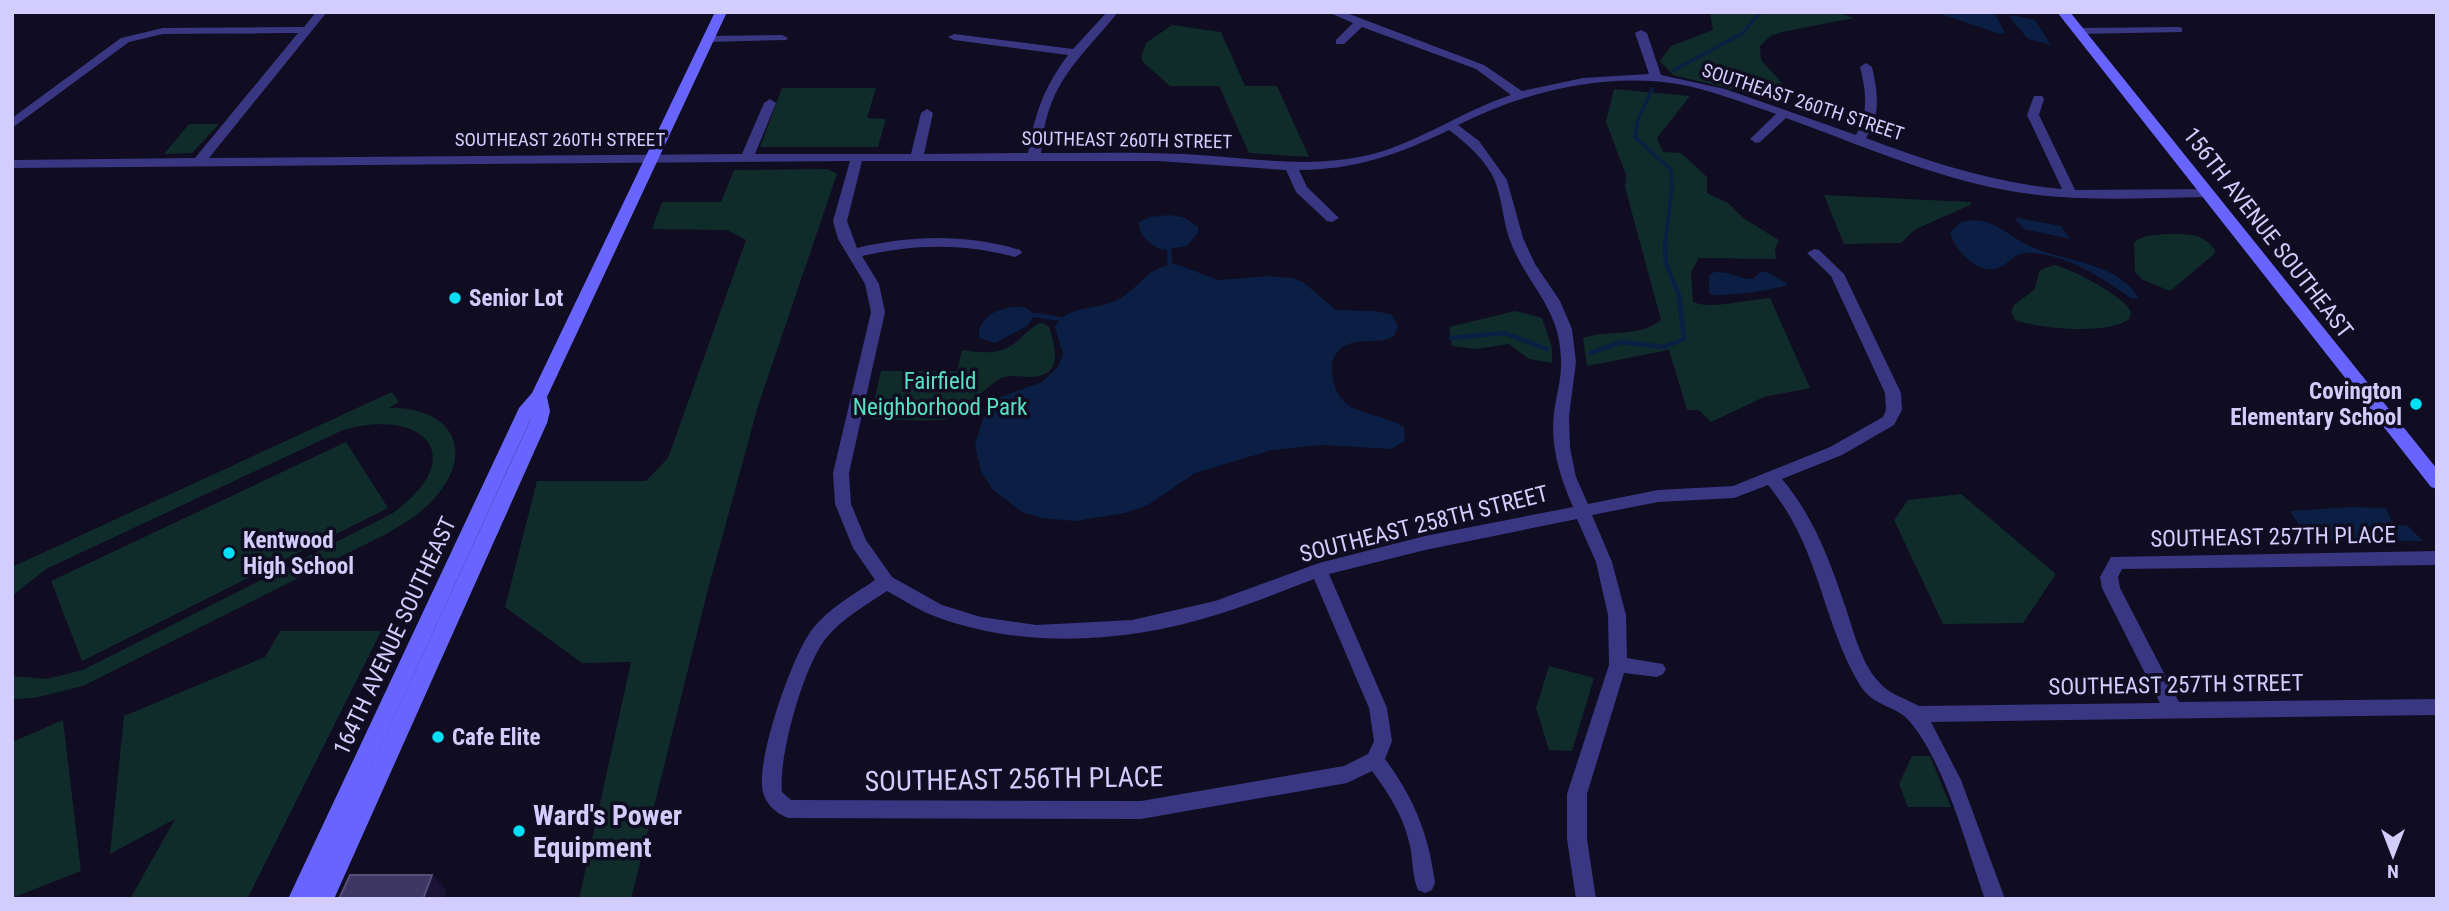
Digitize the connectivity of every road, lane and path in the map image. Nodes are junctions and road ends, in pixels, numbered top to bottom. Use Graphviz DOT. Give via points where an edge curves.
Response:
graph roads {
  1 [pos="322,12"];
  2 [pos="721,12"];
  3 [pos="1113,12"];
  4 [pos="1333,12"];
  5 [pos="2063,12"];
  6 [pos="1360,23"];
  7 [pos="308,30"];
  8 [pos="2178,30"];
  9 [pos="2078,31"];
  10 [pos="1641,33"];
  11 [pos="954,37"];
  12 [pos="782,38"];
  13 [pos="708,39"];
  14 [pos="1340,42"];
  15 [pos="1076,52"];
  16 [pos="1866,67"];
  17 [pos="1656,78"];
  18 [pos="1519,95"];
  19 [pos="2038,99"];
  20 [pos="770,103"];
  21 [pos="1785,112"];
  22 [pos="927,113"];
  23 [pos="12,124"];
  24 [pos="1449,124"];
  25 [pos="1860,138"];
  26 [pos="1756,139"];
  27 [pos="917,157"];
  28 [pos="1034,157"];
  29 [pos="653,158"];
  30 [pos="747,158"];
  31 [pos="857,158"];
  32 [pos="199,162"];
  33 [pos="12,164"];
  34 [pos="1292,168"];
  35 [pos="2208,192"];
  36 [pos="2071,195"];
  37 [pos="1332,218"];
  38 [pos="855,253"];
  39 [pos="1015,253"];
  40 [pos="1814,253"];
  41 [pos="540,397"];
  42 [pos="1773,479"];
  43 [pos="2437,482"];
  44 [pos="1582,509"];
  45 [pos="2437,558"];
  46 [pos="1319,570"];
  47 [pos="886,582"];
  48 [pos="1618,665"];
  49 [pos="1657,669"];
  50 [pos="2437,707"];
  51 [pos="2173,709"];
  52 [pos="1916,714"];
  53 [pos="1375,760"];
  54 [pos="1425,883"];
  55 [pos="299,899"];
  56 [pos="322,899"];
  57 [pos="1586,899"];
  58 [pos="1995,899"];
  1 -- 7 [label="street"];
  2 -- 13 [label="street, 164TH AVENUE SOUTHEAST"];
  3 -- 15 [label="street"];
  4 -- 6 [label="street"];
  5 -- 9 [label="street, 156TH AVENUE SOUTHEAST"];
  6 -- 14 [label="street"];
  6 -- 18 [label="street" via="1480,67"];
  7 -- 23 [label="street" via="139,34"];
  7 -- 32 [label="street"];
  8 -- 9 [label="street"];
  9 -- 35 [label="street, 156TH AVENUE SOUTHEAST"];
  10 -- 17 [label="street"];
  11 -- 15 [label="street"];
  12 -- 13 [label="street"];
  13 -- 29 [label="street, 164TH AVENUE SOUTHEAST"];
  15 -- 28 [label="street" via="1045,104"];
  16 -- 25 [label="street" via="1874,101 1871,121"];
  17 -- 18 [label="street, SOUTHEAST 260TH STREET" via="1570,84"];
  17 -- 21 [label="street, SOUTHEAST 260TH STREET" via="1723,92"];
  18 -- 24 [label="street, SOUTHEAST 260TH STREET"];
  19 -- 36 [label="street" via="2033,115"];
  20 -- 30 [label="street"];
  21 -- 25 [label="street, SOUTHEAST 260TH STREET"];
  21 -- 26 [label="street"];
  22 -- 27 [label="street"];
  24 -- 34 [label="street, SOUTHEAST 260TH STREET" via="1370,159"];
  24 -- 44 [label="street" via="1475,144 1501,180 1516,238 1565,329 1569,362 1561,416 1562,448"];
  25 -- 36 [label="street, SOUTHEAST 260TH STREET" via="1978,180"];
  27 -- 28 [label="street, SOUTHEAST 260TH STREET"];
  27 -- 31 [label="street, SOUTHEAST 260TH STREET"];
  28 -- 34 [label="street, SOUTHEAST 260TH STREET" via="1178,157"];
  29 -- 30 [label="street, SOUTHEAST 260TH STREET"];
  29 -- 32 [label="street, SOUTHEAST 260TH STREET"];
  29 -- 41 [label="street, 164TH AVENUE SOUTHEAST"];
  30 -- 31 [label="street, SOUTHEAST 260TH STREET"];
  31 -- 38 [label="street" via="840,221"];
  32 -- 33 [label="street, SOUTHEAST 260TH STREET"];
  34 -- 37 [label="street" via="1301,189"];
  35 -- 36 [label="street, SOUTHEAST 260TH STREET"];
  35 -- 43 [label="street, 156TH AVENUE SOUTHEAST"];
  38 -- 39 [label="street" via="900,243 975,243"];
  38 -- 47 [label="street" via="872,284 878,312 841,487 849,522"];
  40 -- 42 [label="street, SOUTHEAST 258TH STREET" via="1837,274 1893,393 1894,410 1889,421"];
  41 -- 55 [label="street, 164TH AVENUE SOUTHEAST" via="527,408"];
  41 -- 56 [label="street, 164TH AVENUE SOUTHEAST" via="538,423"];
  42 -- 44 [label="street, SOUTHEAST 258TH STREET" via="1734,492 1658,496"];
  42 -- 52 [label="street" via="1809,527 1865,678 1887,702"];
  44 -- 46 [label="street, SOUTHEAST 258TH STREET"];
  44 -- 48 [label="street" via="1612,593"];
  45 -- 51 [label="street, SOUTHEAST 257TH PLACE" via="2117,562 2109,577 2111,588"];
  46 -- 47 [label="street, SOUTHEAST 258TH STREET" via="1178,618 1068,632 1005,629 957,617"];
  46 -- 53 [label="street" via="1378,708 1382,741"];
  47 -- 53 [label="street, SOUTHEAST 256TH PLACE" via="840,613 816,639 803,663 771,770 772,791 788,809 1142,810 1346,774"];
  48 -- 49 [label="street"];
  48 -- 57 [label="street" via="1577,794 1577,839"];
  50 -- 51 [label="street, SOUTHEAST 257TH STREET"];
  51 -- 52 [label="street, SOUTHEAST 257TH STREET"];
  52 -- 58 [label="street" via="1941,761"];
  53 -- 54 [label="street" via="1409,808 1419,836"];
}
